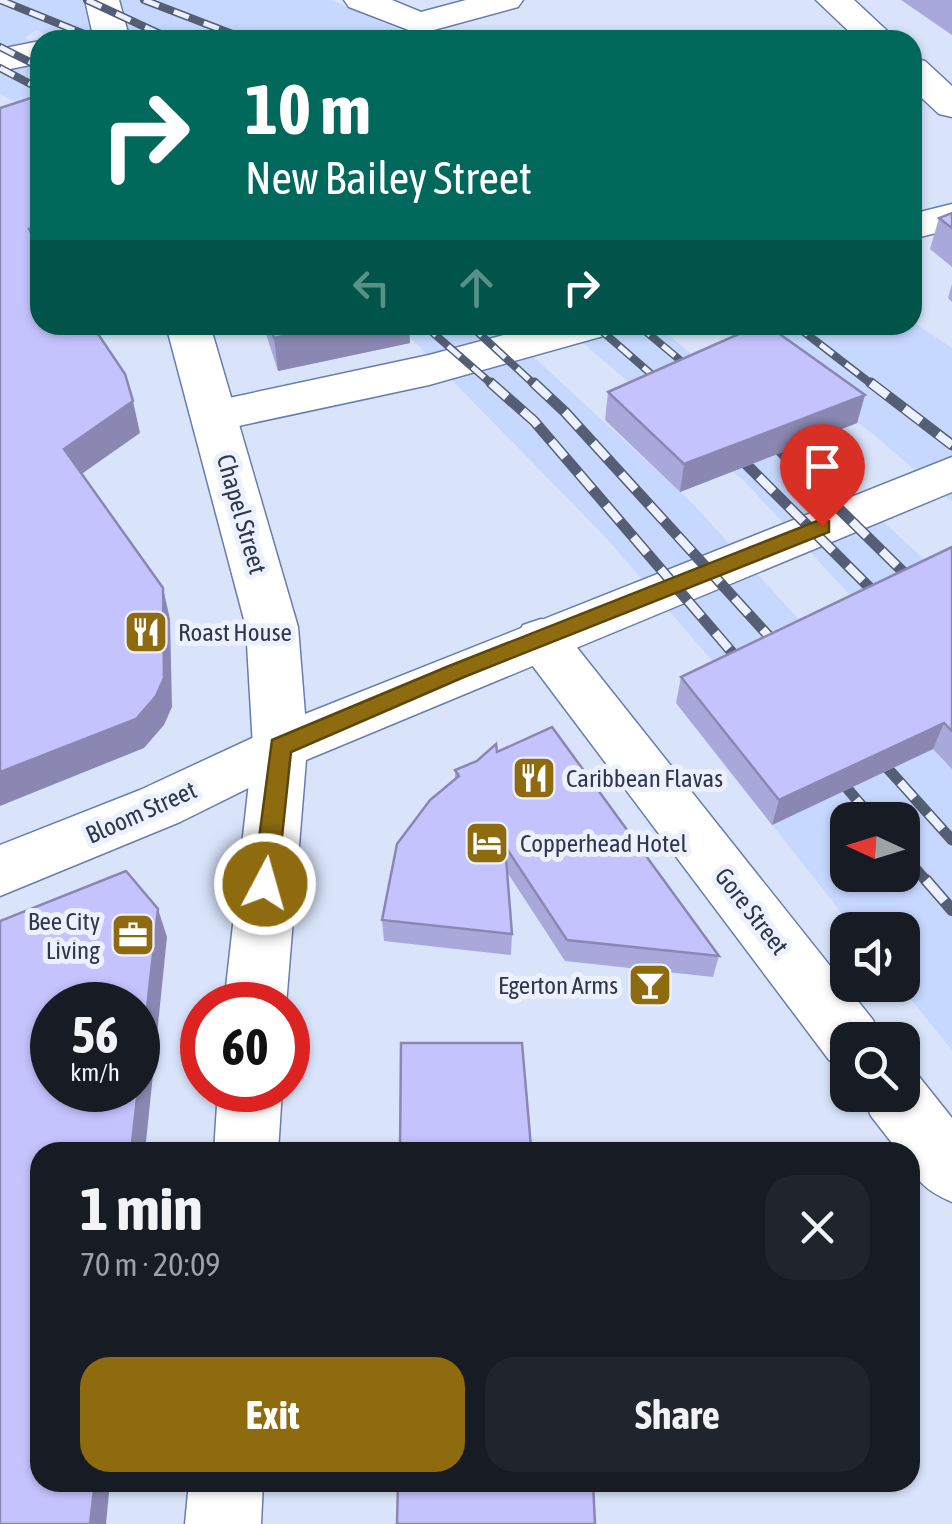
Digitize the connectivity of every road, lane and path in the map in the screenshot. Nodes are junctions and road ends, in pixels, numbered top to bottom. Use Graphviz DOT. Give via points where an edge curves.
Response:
graph roads {
  1 [pos="102,0"];
  2 [pos="362,0"];
  3 [pos="506,0"];
  4 [pos="834,0"];
  5 [pos="110,30"];
  6 [pos="868,30"];
  7 [pos="30,54"];
  8 [pos="0,60"];
  9 [pos="922,78"];
  10 [pos="952,106"];
  11 [pos="952,216"];
  12 [pos="922,225"];
  13 [pos="191,335"];
  14 [pos="556,335"];
  15 [pos="214,416"];
  16 [pos="952,473"];
  17 [pos="541,639"];
  18 [pos="280,747"];
  19 [pos="0,872"];
  20 [pos="257,982"];
  21 [pos="837,1022"];
  22 [pos="249,1112"];
  23 [pos="907,1112"];
  24 [pos="247,1142"];
  25 [pos="952,1170"];
  26 [pos="226,1492"];
  27 [pos="224,1524"];
  1 -- 5 [label="main road"];
  2 -- 3 [label="main road" via="418,23"];
  4 -- 6 [label="main road"];
  7 -- 8 [label="main road"];
  9 -- 10 [label="main road"];
  11 -- 12 [label="main road"];
  13 -- 15 [label="main road, Chapel Street"];
  14 -- 15 [label="main road" via="430,370"];
  15 -- 18 [label="main road, Chapel Street" via="272,627"];
  16 -- 17 [label="main road, Bloom Street"];
  17 -- 18 [label="main road, Bloom Street"];
  17 -- 21 [label="main road, Gore Street"];
  18 -- 19 [label="main road, Bloom Street"];
  18 -- 20 [label="main road, Chapel Street"];
  22 -- 24 [label="main road"];
  23 -- 25 [label="main road"];
  26 -- 27 [label="main road"];
}
